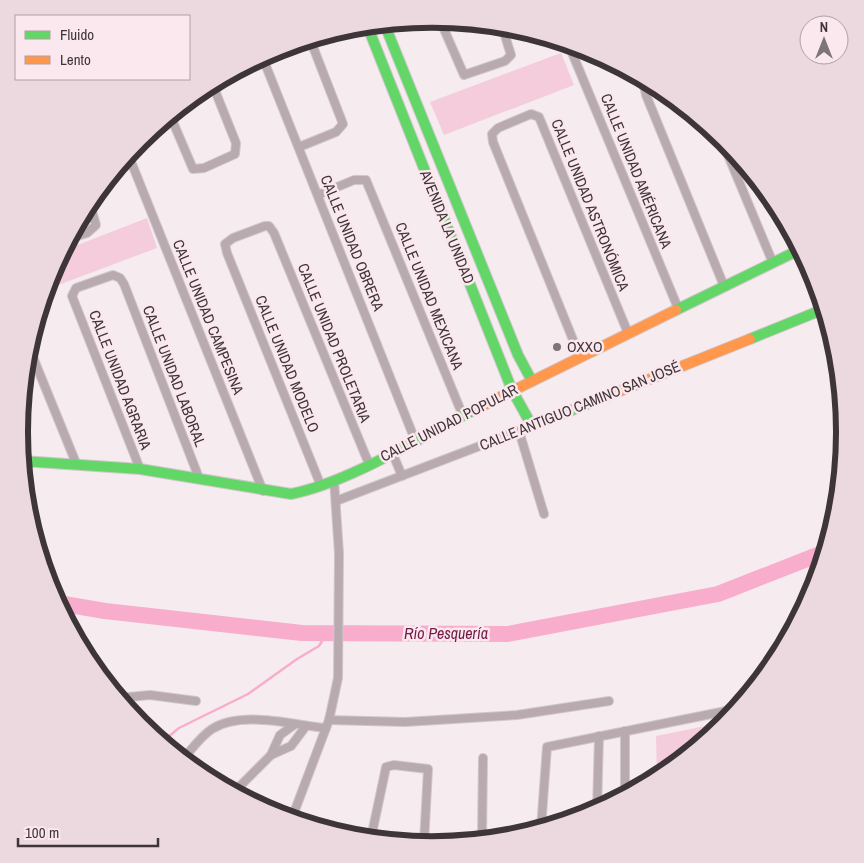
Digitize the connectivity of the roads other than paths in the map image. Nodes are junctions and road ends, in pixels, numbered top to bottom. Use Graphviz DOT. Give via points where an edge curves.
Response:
graph roads {
  1 [pos="443,28"];
  2 [pos="386,30"];
  3 [pos="370,32"];
  4 [pos="504,34"];
  5 [pos="313,46"];
  6 [pos="572,52"];
  7 [pos="265,63"];
  8 [pos="645,88"];
  9 [pos="215,91"];
  10 [pos="173,122"];
  11 [pos="299,148"];
  12 [pos="729,158"];
  13 [pos="131,162"];
  14 [pos="318,195"];
  15 [pos="93,212"];
  16 [pos="79,235"];
  17 [pos="795,252"];
  18 [pos="226,253"];
  19 [pos="773,263"];
  20 [pos="724,286"];
  21 [pos="74,302"];
  22 [pos="678,308"];
  23 [pos="818,311"];
  24 [pos="628,333"];
  25 [pos="580,357"];
  26 [pos="34,360"];
  27 [pos="532,381"];
  28 [pos="512,390"];
  29 [pos="463,416"];
  30 [pos="532,426"];
  31 [pos="518,431"];
  32 [pos="415,440"];
  33 [pos="392,452"];
  34 [pos="28,461"];
  35 [pos="76,463"];
  36 [pos="369,464"];
  37 [pos="140,469"];
  38 [pos="402,476"];
  39 [pos="199,478"];
  40 [pos="334,480"];
  41 [pos="321,486"];
  42 [pos="263,491"];
  43 [pos="336,501"];
  44 [pos="544,514"];
  45 [pos="127,697"];
  46 [pos="196,701"];
  47 [pos="609,701"];
  48 [pos="723,712"];
  49 [pos="327,724"];
  50 [pos="294,725"];
  51 [pos="306,726"];
  52 [pos="625,731"];
  53 [pos="599,736"];
  54 [pos="188,754"];
  55 [pos="272,755"];
  56 [pos="483,758"];
  57 [pos="625,786"];
  58 [pos="239,787"];
  59 [pos="597,800"];
  60 [pos="294,811"];
  61 [pos="542,821"];
  62 [pos="372,831"];
  63 [pos="482,832"];
  64 [pos="424,836"];
  1 -- 4 [label="street" via="464,76 505,61 511,55"];
  2 -- 27 [label="street, AVENIDA LA UNIDAD" via="518,355"];
  3 -- 28 [label="street, AVENIDA LA UNIDAD"];
  5 -- 11 [label="street" via="342,116 342,128"];
  6 -- 22 [label="street, CALLE UNIDAD AMÉRICANA"];
  7 -- 11 [label="street, CALLE UNIDAD OBRERA"];
  8 -- 20 [label="street"];
  9 -- 10 [label="street" via="236,144 235,154 204,168 193,169"];
  11 -- 14 [label="street, CALLE UNIDAD OBRERA"];
  12 -- 19 [label="street"];
  13 -- 42 [label="street, CALLE UNIDAD CAMPESINA"];
  14 -- 29 [label="street, CALLE UNIDAD MEXICANA" via="361,178 370,186"];
  14 -- 32 [label="street, CALLE UNIDAD OBRERA"];
  15 -- 16 [label="street" via="94,230"];
  17 -- 19 [label="street, CALLE UNIDAD POPULAR"];
  18 -- 36 [label="street, CALLE UNIDAD PROLETARIA" via="225,244 233,238 265,226 274,233"];
  18 -- 41 [label="street, CALLE UNIDAD MODELO"];
  19 -- 20 [label="street, CALLE UNIDAD POPULAR"];
  20 -- 22 [label="street, CALLE UNIDAD POPULAR"];
  21 -- 37 [label="street, CALLE UNIDAD AGRARIA"];
  21 -- 39 [label="street, CALLE UNIDAD LABORAL" via="72,291 80,286 113,275 120,278"];
  22 -- 24 [label="street, CALLE UNIDAD POPULAR"];
  23 -- 30 [label="street, CALLE ANTIGUO CAMINO SAN JOSÉ"];
  24 -- 25 [label="street, CALLE UNIDAD POPULAR"];
  24 -- 25 [label="street, CALLE UNIDAD ASTRONÓMICA" via="539,117 531,114 498,128 492,134 493,142"];
  25 -- 27 [label="street, CALLE UNIDAD POPULAR"];
  26 -- 35 [label="street"];
  27 -- 28 [label="street, CALLE UNIDAD POPULAR"];
  28 -- 29 [label="street, CALLE UNIDAD POPULAR"];
  28 -- 30 [label="street, AVENIDA LA UNIDAD"];
  29 -- 32 [label="street, CALLE UNIDAD POPULAR"];
  30 -- 31 [label="street, CALLE ANTIGUO CAMINO SAN JOSÉ"];
  31 -- 38 [label="street, CALLE ANTIGUO CAMINO SAN JOSÉ"];
  31 -- 44 [label="street"];
  32 -- 33 [label="street, CALLE UNIDAD POPULAR"];
  33 -- 36 [label="street, CALLE UNIDAD POPULAR"];
  33 -- 38 [label="street"];
  34 -- 35 [label="street, CALLE UNIDAD POPULAR"];
  35 -- 37 [label="street, CALLE UNIDAD POPULAR"];
  36 -- 40 [label="street, CALLE UNIDAD POPULAR"];
  37 -- 39 [label="street, CALLE UNIDAD POPULAR"];
  38 -- 43 [label="street, CALLE ANTIGUO CAMINO SAN JOSÉ"];
  39 -- 42 [label="street, CALLE UNIDAD POPULAR"];
  40 -- 41 [label="street, CALLE UNIDAD POPULAR"];
  40 -- 43 [label="street"];
  41 -- 42 [label="street, CALLE UNIDAD POPULAR" via="291,494"];
  43 -- 49 [label="street" via="338,667"];
  45 -- 46 [label="street" via="150,695"];
  47 -- 49 [label="street" via="517,715"];
  48 -- 52 [label="street"];
  49 -- 51 [label="street"];
  49 -- 60 [label="street"];
  50 -- 51 [label="street"];
  50 -- 54 [label="street" via="240,720 224,723 211,729"];
  50 -- 55 [label="street" via="280,735"];
  51 -- 55 [label="street" via="291,746"];
  52 -- 53 [label="street"];
  52 -- 57 [label="street"];
  53 -- 59 [label="street"];
  53 -- 61 [label="street" via="547,747"];
  55 -- 58 [label="street"];
  56 -- 63 [label="street"];
  62 -- 64 [label="street" via="384,772 386,767 394,765 428,769"];
}
